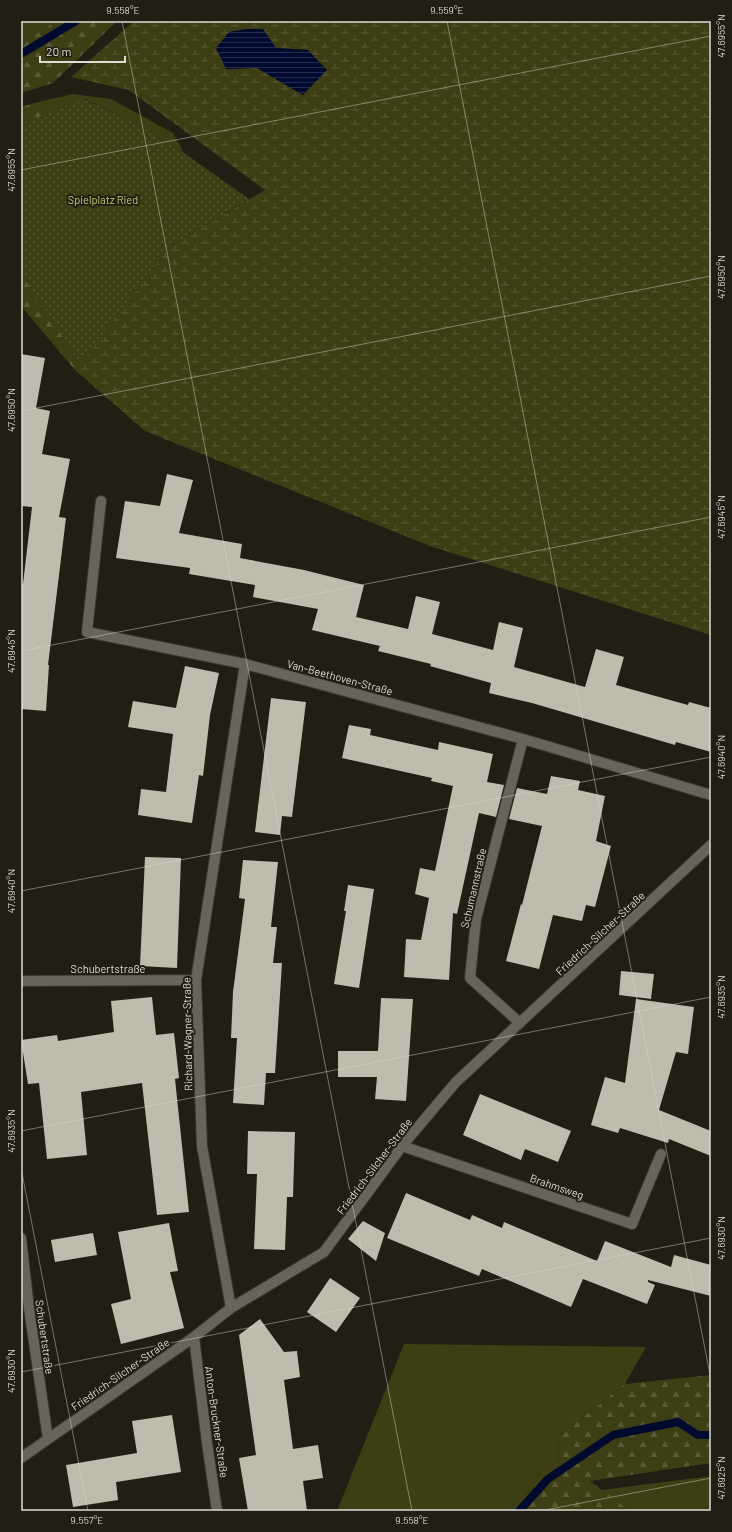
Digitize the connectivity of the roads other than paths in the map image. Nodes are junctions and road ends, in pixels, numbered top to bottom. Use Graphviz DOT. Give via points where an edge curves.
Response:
graph roads {
  1 [pos="101,501"];
  2 [pos="245,664"];
  3 [pos="523,739"];
  4 [pos="711,795"];
  5 [pos="711,845"];
  6 [pos="196,980"];
  7 [pos="21,981"];
  8 [pos="520,1023"];
  9 [pos="402,1146"];
  10 [pos="661,1154"];
  11 [pos="21,1238"];
  12 [pos="231,1308"];
  13 [pos="194,1337"];
  14 [pos="48,1440"];
  15 [pos="21,1458"];
  16 [pos="217,1511"];
  1 -- 2 [label="street, Van-Beethoven-Straße" via="86,632"];
  2 -- 3 [label="street, Van-Beethoven-Straße"];
  2 -- 6 [label="street, Richard-Wagner-Straße"];
  3 -- 4 [label="street, Van-Beethoven-Straße"];
  3 -- 8 [label="street, Schumannstraße" via="476,920 470,978"];
  5 -- 8 [label="street, Friedrich-Silcher-Straße"];
  6 -- 7 [label="street, Schubertstraße"];
  6 -- 12 [label="street, Richard-Wagner-Straße" via="202,1146"];
  8 -- 9 [label="street, Friedrich-Silcher-Straße" via="456,1082"];
  9 -- 10 [label="street, Brahmsweg" via="632,1224"];
  9 -- 12 [label="street, Friedrich-Silcher-Straße" via="324,1252"];
  11 -- 14 [label="street, Schubertstraße"];
  12 -- 13 [label="street, Friedrich-Silcher-Straße"];
  13 -- 14 [label="street, Friedrich-Silcher-Straße"];
  13 -- 16 [label="street, Anton-Bruckner-Straße"];
  14 -- 15 [label="street, Friedrich-Silcher-Straße"];
}
